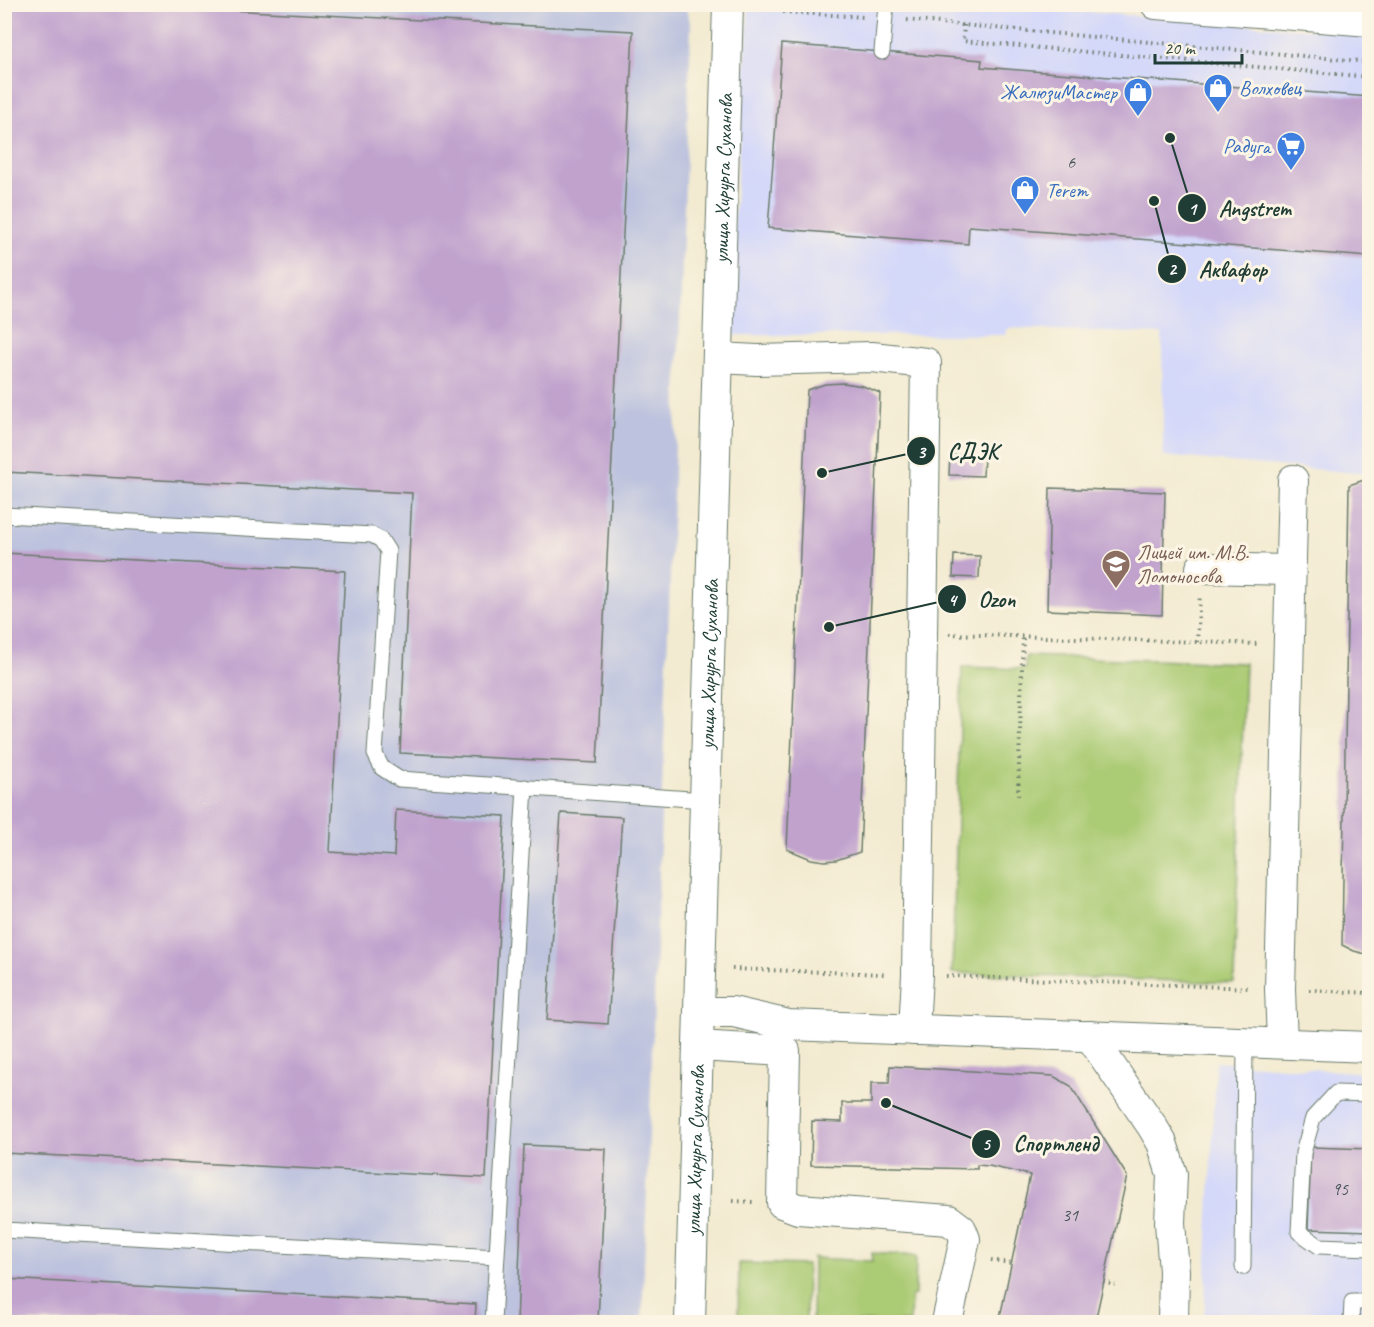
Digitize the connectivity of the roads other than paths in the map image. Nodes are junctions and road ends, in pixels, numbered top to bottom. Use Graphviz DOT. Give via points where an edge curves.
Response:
graph roads {
  1 [pos="728,4"];
  2 [pos="1156,4"];
  3 [pos="1201,7"];
  4 [pos="885,11"];
  5 [pos="1370,21"];
  6 [pos="882,52"];
  7 [pos="718,358"];
  8 [pos="1293,480"];
  9 [pos="4,515"];
  10 [pos="1201,568"];
  11 [pos="1290,570"];
  12 [pos="525,787"];
  13 [pos="705,800"];
  14 [pos="699,1012"];
  15 [pos="914,1030"];
  16 [pos="1090,1036"];
  17 [pos="1245,1042"];
  18 [pos="1282,1043"];
  19 [pos="698,1046"];
  20 [pos="1370,1047"];
  21 [pos="1370,1094"];
  22 [pos="4,1230"];
  23 [pos="1370,1248"];
  24 [pos="497,1257"];
  25 [pos="1243,1267"];
  26 [pos="1370,1302"];
  27 [pos="494,1323"];
  28 [pos="690,1323"];
  29 [pos="947,1323"];
  30 [pos="1173,1323"];
  31 [pos="1351,1323"];
  1 -- 7 [label="street, улица Хирурга Суханова"];
  2 -- 3 [label="street"];
  3 -- 5 [label="street"];
  4 -- 6 [label="lane"];
  7 -- 13 [label="street, улица Хирурга Суханова"];
  7 -- 15 [label="street" via="872,357 926,363"];
  8 -- 11 [label="street"];
  9 -- 12 [label="lane" via="372,535 388,551 375,754 382,768 399,779"];
  10 -- 11 [label="street"];
  11 -- 18 [label="street"];
  12 -- 13 [label="lane"];
  12 -- 24 [label="lane"];
  13 -- 14 [label="street, улица Хирурга Суханова"];
  14 -- 15 [label="street" via="733,1012 789,1025"];
  14 -- 19 [label="street, улица Хирурга Суханова"];
  15 -- 16 [label="street"];
  16 -- 17 [label="street"];
  16 -- 30 [label="street" via="1152,1126 1172,1174"];
  17 -- 18 [label="street"];
  17 -- 25 [label="lane"];
  18 -- 20 [label="street"];
  19 -- 28 [label="street, улица Хирурга Суханова"];
  19 -- 29 [label="street" via="785,1050 782,1203 798,1209 949,1220 961,1229 965,1239"];
  21 -- 23 [label="lane" via="1336,1094 1313,1118 1303,1153 1299,1232 1319,1246"];
  22 -- 24 [label="lane"];
  24 -- 27 [label="lane"];
  26 -- 31 [label="lane" via="1352,1302"];
}
